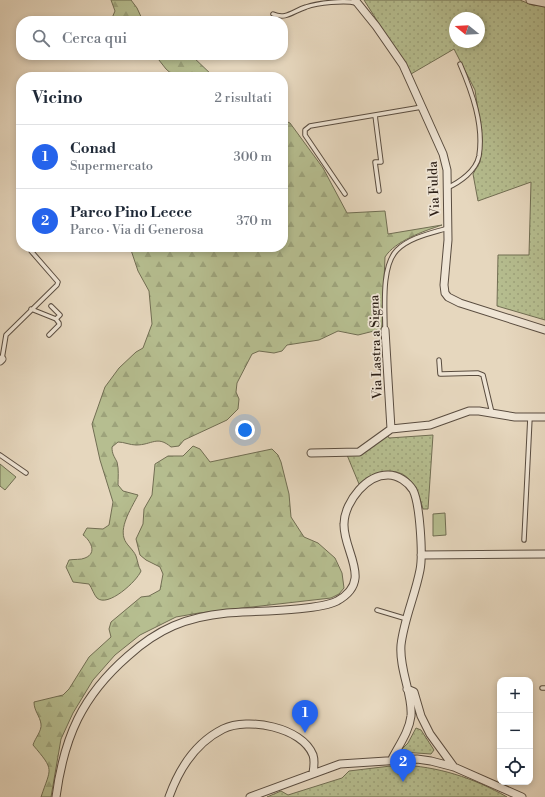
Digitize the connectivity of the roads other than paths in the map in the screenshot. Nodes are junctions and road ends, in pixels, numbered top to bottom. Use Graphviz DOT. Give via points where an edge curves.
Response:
graph roads {
  1 [pos="530,0"];
  2 [pos="356,2"];
  3 [pos="545,3"];
  4 [pos="273,14"];
  5 [pos="460,64"];
  6 [pos="422,107"];
  7 [pos="375,115"];
  8 [pos="447,188"];
  9 [pos="379,191"];
  10 [pos="345,194"];
  11 [pos="448,228"];
  12 [pos="32,252"];
  13 [pos="51,306"];
  14 [pos="31,309"];
  15 [pos="56,319"];
  16 [pos="385,330"];
  17 [pos="545,330"];
  18 [pos="49,335"];
  19 [pos="1,359"];
  20 [pos="439,360"];
  21 [pos="492,413"];
  22 [pos="530,417"];
  23 [pos="545,417"];
  24 [pos="391,429"];
  25 [pos="310,453"];
  26 [pos="0,455"];
  27 [pos="26,473"];
  28 [pos="524,540"];
  29 [pos="545,554"];
  30 [pos="421,555"];
  31 [pos="378,610"];
  32 [pos="407,619"];
  33 [pos="407,689"];
  34 [pos="392,760"];
  35 [pos="454,766"];
  36 [pos="313,773"];
  37 [pos="56,797"];
  38 [pos="169,797"];
  39 [pos="250,797"];
  40 [pos="522,797"];
  1 -- 3 [label="street"];
  2 -- 4 [label="lane" via="306,7 283,16"];
  2 -- 6 [label="street, Via Fulda" via="403,65"];
  5 -- 8 [label="lane" via="470,89 478,124 479,157 463,178"];
  6 -- 7 [label="lane"];
  6 -- 8 [label="street, Via Fulda" via="443,154 447,170"];
  7 -- 9 [label="lane" via="381,162 375,162"];
  7 -- 10 [label="lane" via="310,126 305,130 305,135"];
  8 -- 11 [label="street, Via Fulda"];
  11 -- 16 [label="lane, Via Lastra a Signa" via="426,234 406,244 394,254 386,283"];
  11 -- 17 [label="street, Via Fulda" via="444,285 448,297"];
  12 -- 14 [label="lane" via="58,282"];
  13 -- 15 [label="lane" via="60,315"];
  14 -- 15 [label="lane"];
  14 -- 19 [label="lane" via="6,335"];
  15 -- 18 [label="lane" via="59,326"];
  16 -- 24 [label="street, Via Lastra a Signa"];
  20 -- 21 [label="lane" via="440,374 478,372 483,375"];
  21 -- 22 [label="street"];
  21 -- 24 [label="street" via="469,411 430,425"];
  22 -- 23 [label="street"];
  22 -- 28 [label="lane"];
  24 -- 25 [label="street" via="359,452"];
  26 -- 27 [label="lane"];
  29 -- 30 [label="street"];
  30 -- 32 [label="street" via="418,579"];
  30 -- 37 [label="street" via="416,497 410,486 393,476 378,477 367,482 353,498 344,516 344,531 356,572 354,583 346,594 336,601 321,605 196,618 174,624 149,640 105,677 85,706 65,751"];
  31 -- 32 [label="lane"];
  32 -- 33 [label="street" via="401,651"];
  33 -- 34 [label="street" via="411,707 410,718 407,731"];
  33 -- 35 [label="street" via="414,692 427,729"];
  34 -- 35 [label="street" via="424,760"];
  34 -- 36 [label="street" via="340,764"];
  35 -- 40 [label="street"];
  36 -- 38 [label="street" via="313,757 308,747 294,737 268,726 246,723 230,726 207,739 182,766"];
  36 -- 39 [label="street"];
}
